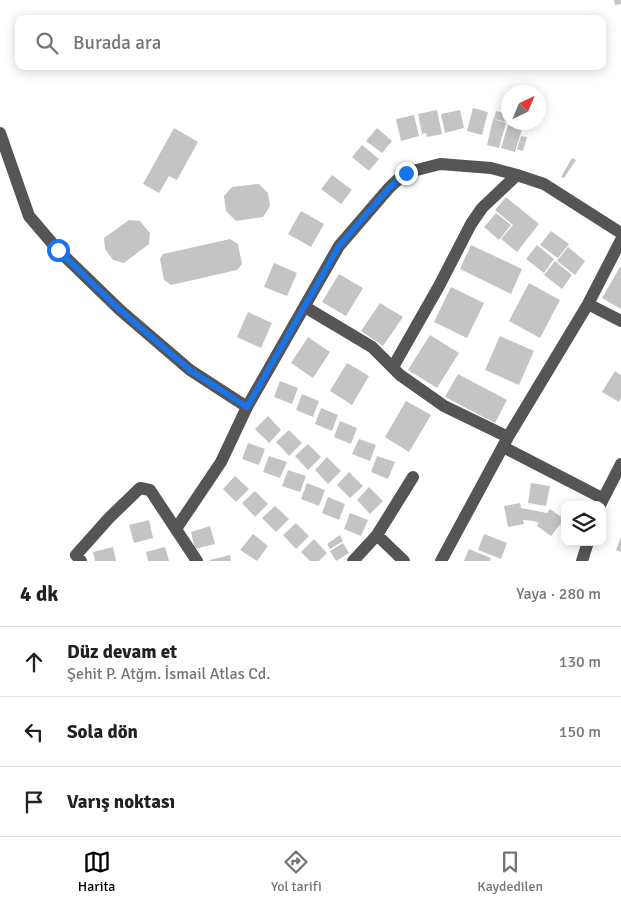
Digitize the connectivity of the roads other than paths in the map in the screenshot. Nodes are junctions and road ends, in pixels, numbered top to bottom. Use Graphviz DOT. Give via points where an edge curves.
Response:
graph roads {
  1 [pos="0,132"];
  2 [pos="517,175"];
  3 [pos="621,233"];
  4 [pos="621,240"];
  5 [pos="588,304"];
  6 [pos="305,307"];
  7 [pos="621,321"];
  8 [pos="393,367"];
  9 [pos="247,407"];
  10 [pos="506,442"];
  11 [pos="621,464"];
  12 [pos="413,477"];
  13 [pos="599,501"];
  14 [pos="602,501"];
  15 [pos="176,528"];
  16 [pos="378,536"];
  17 [pos="587,546"];
  18 [pos="81,561"];
  19 [pos="197,561"];
  20 [pos="353,561"];
  21 [pos="404,561"];
  22 [pos="442,561"];
  23 [pos="582,561"];
  1 -- 9 [label="street" via="29,216 58,250 120,310 190,370"];
  2 -- 3 [label="street" via="544,184"];
  2 -- 6 [label="street" via="491,168 440,164 406,173 339,246"];
  2 -- 8 [label="street" via="482,208 471,224"];
  4 -- 5 [label="street"];
  5 -- 7 [label="street"];
  5 -- 10 [label="street"];
  6 -- 8 [label="street" via="372,347"];
  6 -- 9 [label="street"];
  8 -- 10 [label="street" via="444,406"];
  9 -- 15 [label="street" via="221,462"];
  10 -- 13 [label="street"];
  10 -- 22 [label="street"];
  11 -- 14 [label="street"];
  12 -- 16 [label="street"];
  15 -- 18 [label="street" via="150,490 140,488 76,555"];
  15 -- 19 [label="street"];
  16 -- 20 [label="street"];
  16 -- 21 [label="street"];
  17 -- 23 [label="street"];
}
